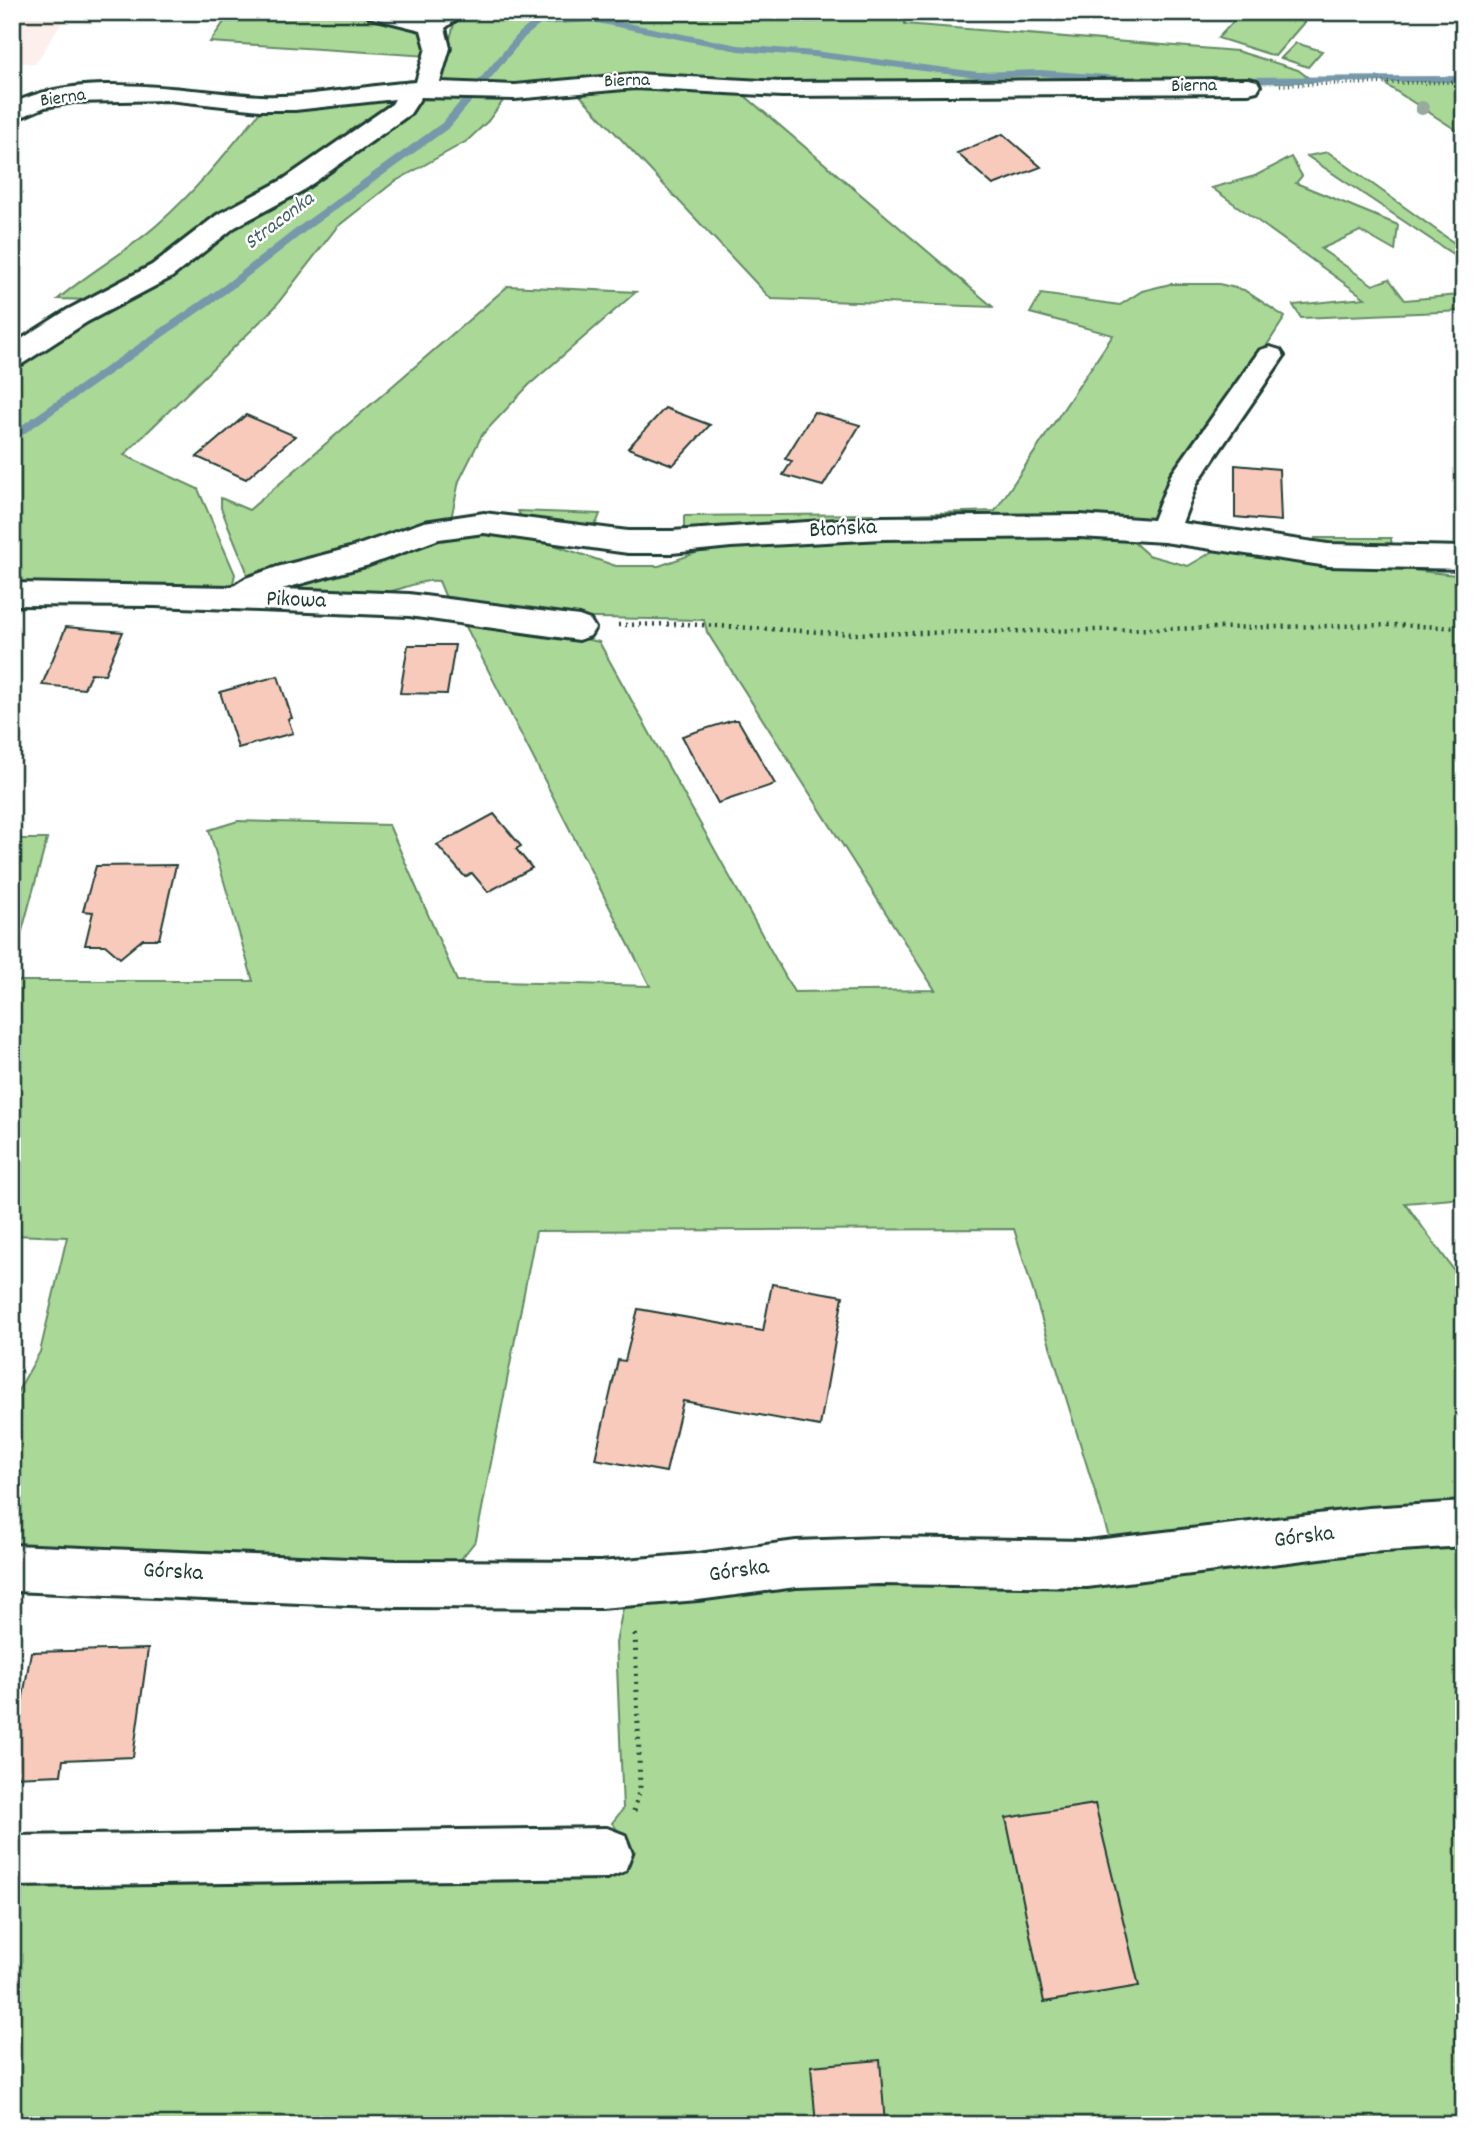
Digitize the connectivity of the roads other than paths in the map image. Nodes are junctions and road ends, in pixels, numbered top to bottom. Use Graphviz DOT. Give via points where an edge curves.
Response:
graph roads {
  1 [pos="377,12"];
  2 [pos="454,12"];
  3 [pos="432,25"];
  4 [pos="1248,86"];
  5 [pos="420,88"];
  6 [pos="12,114"];
  7 [pos="1270,356"];
  8 [pos="12,358"];
  9 [pos="1164,531"];
  10 [pos="1464,558"];
  11 [pos="12,594"];
  12 [pos="236,599"];
  13 [pos="579,628"];
  14 [pos="1464,1524"];
  15 [pos="12,1567"];
  16 [pos="607,1853"];
  17 [pos="12,1861"];
  1 -- 3 [label="street"];
  2 -- 3 [label="street"];
  3 -- 5 [label="street" via="438,47"];
  4 -- 5 [label="street, Bierna" via="782,89 635,81 515,92"];
  5 -- 6 [label="street, Bierna" via="295,103 169,93 74,95 39,100"];
  5 -- 8 [label="street" via="401,109 293,185 226,221 162,271 77,316"];
  7 -- 9 [label="street" via="1182,482"];
  9 -- 10 [label="street, Błońska" via="1328,555"];
  9 -- 12 [label="street, Błońska" via="1080,526 923,527 628,542 511,525 457,525 288,575"];
  11 -- 12 [label="street, Pikowa"];
  12 -- 13 [label="street, Pikowa" via="409,605"];
  14 -- 15 [label="street, Górska" via="1369,1530 1087,1564 796,1564 600,1585 397,1584"];
  16 -- 17 [label="street"];
}
